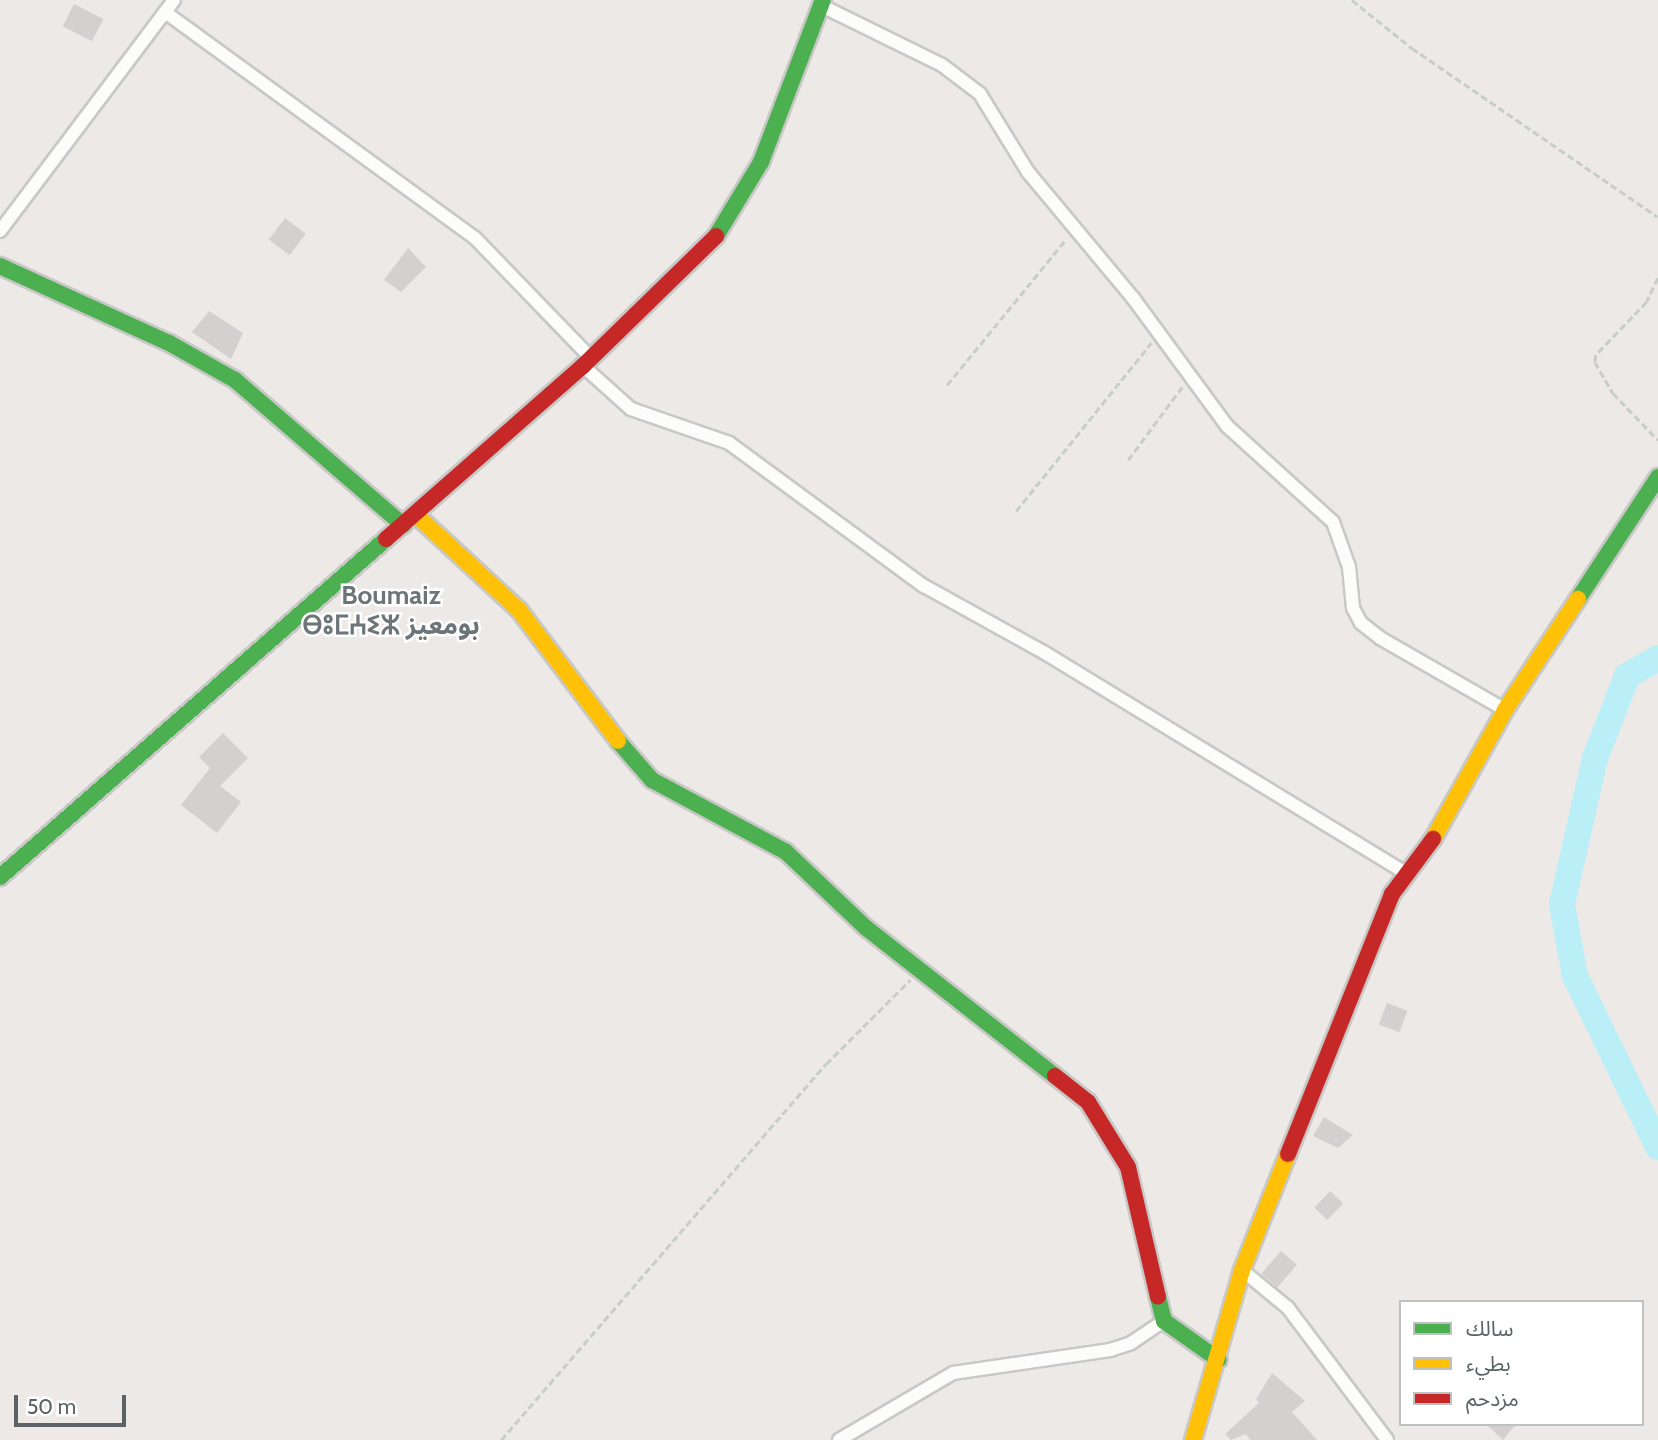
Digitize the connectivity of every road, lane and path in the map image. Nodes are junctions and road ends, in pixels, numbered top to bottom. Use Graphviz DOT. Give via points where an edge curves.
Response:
graph roads {
  1 [pos="174,0"];
  2 [pos="1352,0"];
  3 [pos="823,3"];
  4 [pos="165,12"];
  5 [pos="1658,217"];
  6 [pos="0,231"];
  7 [pos="1073,231"];
  8 [pos="0,266"];
  9 [pos="1658,278"];
  10 [pos="1158,335"];
  11 [pos="587,362"];
  12 [pos="1190,376"];
  13 [pos="947,386"];
  14 [pos="1658,440"];
  15 [pos="1128,460"];
  16 [pos="1658,477"];
  17 [pos="1016,511"];
  18 [pos="409,520"];
  19 [pos="1505,710"];
  20 [pos="1405,873"];
  21 [pos="0,877"];
  22 [pos="920,970"];
  23 [pos="1242,1270"];
  24 [pos="1164,1321"];
  25 [pos="1219,1360"];
  26 [pos="501,1440"];
  27 [pos="839,1440"];
  28 [pos="1193,1440"];
  29 [pos="1387,1440"];
  1 -- 4 [label="street"];
  2 -- 5 [label="path" via="1412,48"];
  3 -- 7 [label="street" via="942,65 972,86"];
  3 -- 11 [label="street" via="761,162 722,227"];
  4 -- 6 [label="street"];
  4 -- 11 [label="street" via="475,238"];
  7 -- 10 [label="street" via="1114,274"];
  7 -- 13 [label="path"];
  8 -- 18 [label="street" via="169,343 235,380"];
  9 -- 14 [label="path" via="1647,302 1596,355 1595,362 1613,393"];
  10 -- 12 [label="street"];
  10 -- 17 [label="path"];
  11 -- 18 [label="street"];
  11 -- 20 [label="street" via="631,409 729,443 924,586 1045,653"];
  12 -- 15 [label="path"];
  12 -- 19 [label="street" via="1242,444 1309,496 1333,522 1349,567 1350,599 1362,623"];
  16 -- 19 [label="street"];
  18 -- 21 [label="street"];
  18 -- 22 [label="street" via="519,610 599,719 652,780 786,852 865,927"];
  19 -- 20 [label="street" via="1445,823"];
  20 -- 23 [label="street" via="1365,958"];
  22 -- 24 [label="street" via="1041,1064 1103,1120 1128,1167"];
  22 -- 26 [label="path" via="826,1064"];
  23 -- 25 [label="street"];
  23 -- 29 [label="street" via="1288,1308"];
  24 -- 25 [label="street"];
  24 -- 27 [label="street" via="1131,1343 1110,1350 953,1373"];
  25 -- 28 [label="street"];
}
